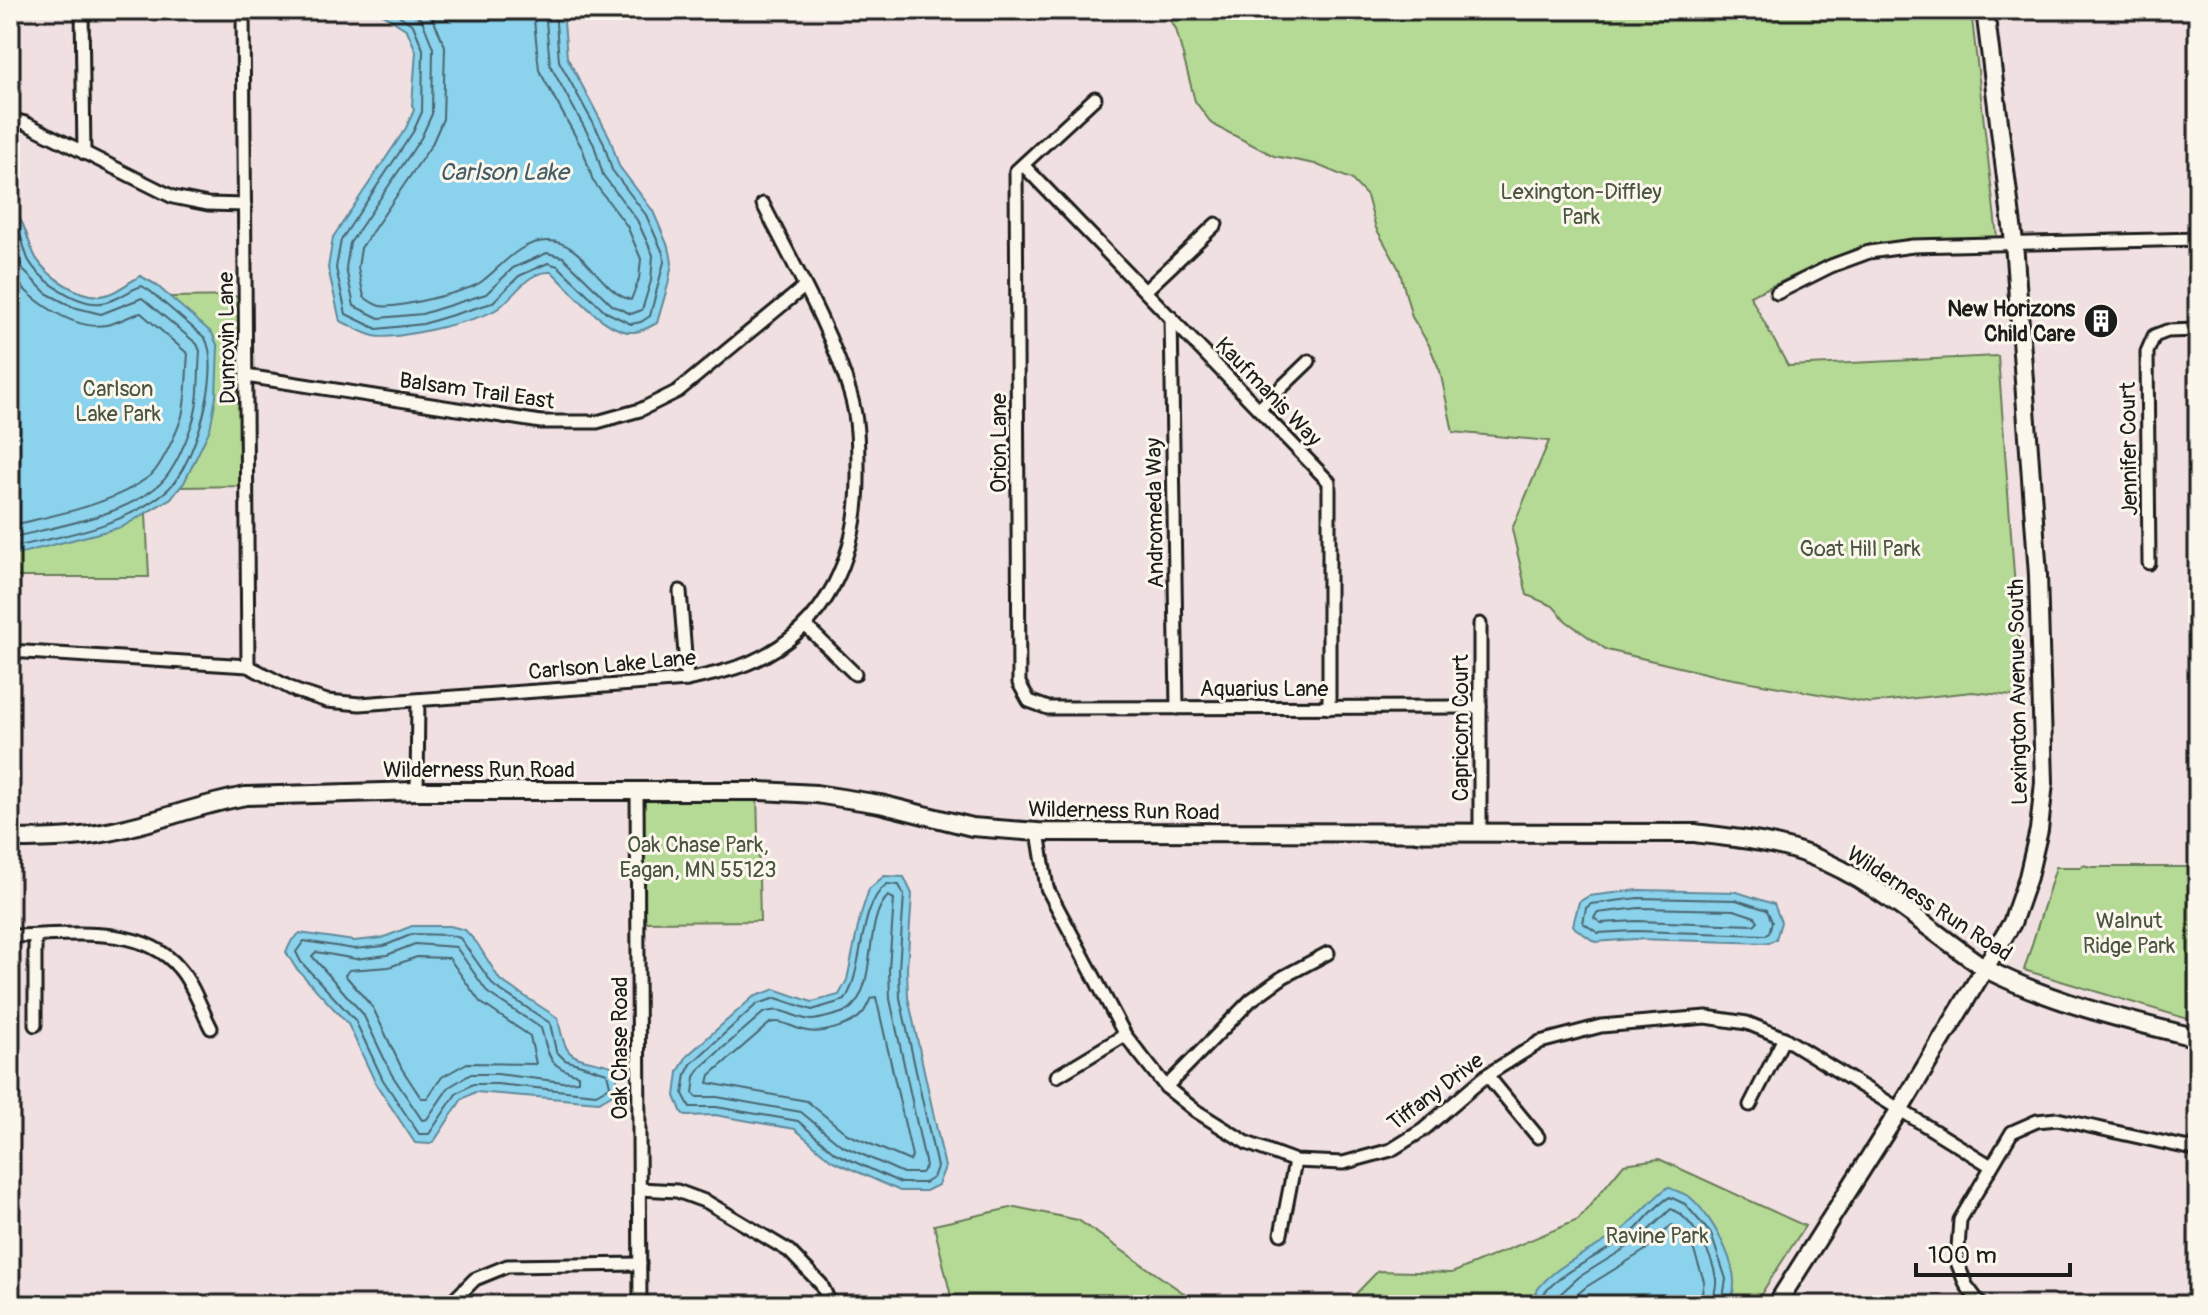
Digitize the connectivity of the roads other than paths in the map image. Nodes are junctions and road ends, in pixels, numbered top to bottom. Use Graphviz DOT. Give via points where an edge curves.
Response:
graph roads {
  1 [pos="82,10"];
  2 [pos="243,10"];
  3 [pos="1985,10"];
  4 [pos="1095,98"];
  5 [pos="10,119"];
  6 [pos="84,153"];
  7 [pos="1024,166"];
  8 [pos="763,204"];
  9 [pos="245,205"];
  10 [pos="1216,224"];
  11 [pos="2198,239"];
  12 [pos="2014,242"];
  13 [pos="804,287"];
  14 [pos="1145,291"];
  15 [pos="1777,293"];
  16 [pos="1171,317"];
  17 [pos="2198,330"];
  18 [pos="1309,361"];
  19 [pos="246,376"];
  20 [pos="1259,409"];
  21 [pos="2149,563"];
  22 [pos="680,591"];
  23 [pos="1480,624"];
  24 [pos="805,625"];
  25 [pos="10,651"];
  26 [pos="248,666"];
  27 [pos="855,674"];
  28 [pos="687,680"];
  29 [pos="418,700"];
  30 [pos="1480,707"];
  31 [pos="1048,708"];
  32 [pos="1177,708"];
  33 [pos="1329,708"];
  34 [pos="417,791"];
  35 [pos="637,791"];
  36 [pos="1038,832"];
  37 [pos="1480,833"];
  38 [pos="10,839"];
  39 [pos="10,936"];
  40 [pos="35,936"];
  41 [pos="1328,953"];
  42 [pos="1986,969"];
  43 [pos="35,1025"];
  44 [pos="211,1028"];
  45 [pos="1125,1035"];
  46 [pos="1784,1038"];
  47 [pos="2198,1038"];
  48 [pos="1487,1075"];
  49 [pos="1057,1076"];
  50 [pos="1166,1087"];
  51 [pos="1750,1105"];
  52 [pos="1900,1109"];
  53 [pos="1538,1137"];
  54 [pos="2198,1150"];
  55 [pos="1295,1161"];
  56 [pos="1991,1166"];
  57 [pos="640,1189"];
  58 [pos="1281,1234"];
  59 [pos="640,1264"];
  60 [pos="449,1305"];
  61 [pos="640,1305"];
  62 [pos="831,1305"];
  63 [pos="1776,1305"];
  64 [pos="1981,1305"];
  1 -- 6 [label="street"];
  2 -- 9 [label="street, Dunrovin Lane"];
  3 -- 12 [label="street, Lexington Avenue South"];
  4 -- 7 [label="street"];
  5 -- 6 [label="street"];
  6 -- 9 [label="street" via="173,197"];
  7 -- 14 [label="street, Kaufmanis Way"];
  7 -- 31 [label="street, Orion Lane" via="1016,171 1019,683 1029,701"];
  8 -- 13 [label="street, Carlson Lake Lane"];
  9 -- 19 [label="street, Dunrovin Lane"];
  10 -- 14 [label="street"];
  11 -- 12 [label="street"];
  12 -- 15 [label="street" via="1869,252"];
  12 -- 42 [label="street, Lexington Avenue South" via="2038,575 2044,782 2028,877 2012,923"];
  13 -- 19 [label="street, Balsam Trail East" via="678,391 640,410 597,422 541,422"];
  13 -- 24 [label="street, Carlson Lake Lane" via="852,396 858,493 845,563"];
  14 -- 16 [label="street, Kaufmanis Way"];
  16 -- 20 [label="street, Kaufmanis Way"];
  16 -- 32 [label="street, Andromeda Way"];
  17 -- 21 [label="street, Jennifer Court" via="2154,336 2147,352"];
  18 -- 20 [label="street"];
  19 -- 26 [label="street, Dunrovin Lane"];
  20 -- 33 [label="street, Kaufmanis Way" via="1329,482"];
  22 -- 28 [label="street"];
  23 -- 30 [label="street, Capricorn Court"];
  24 -- 27 [label="street"];
  24 -- 28 [label="street, Carlson Lake Lane" via="752,662"];
  25 -- 26 [label="street, Carlson Lake Lane"];
  26 -- 29 [label="street, Carlson Lake Lane" via="327,701"];
  28 -- 29 [label="street, Carlson Lake Lane"];
  29 -- 34 [label="street"];
  30 -- 33 [label="street, Aquarius Lane"];
  30 -- 37 [label="street, Capricorn Court"];
  31 -- 32 [label="street, Aquarius Lane"];
  32 -- 33 [label="street, Aquarius Lane"];
  34 -- 35 [label="street, Wilderness Run Road"];
  34 -- 38 [label="street, Wilderness Run Road" via="246,796 101,834"];
  35 -- 36 [label="street, Wilderness Run Road" via="816,794 972,827"];
  35 -- 57 [label="street, Oak Chase Road"];
  36 -- 37 [label="street, Wilderness Run Road"];
  36 -- 45 [label="street, Tiffany Drive" via="1047,888"];
  37 -- 42 [label="street, Wilderness Run Road" via="1695,833 1769,843 1856,877"];
  39 -- 40 [label="street"];
  40 -- 43 [label="street"];
  40 -- 44 [label="street" via="122,936 153,945 180,968"];
  41 -- 50 [label="street" via="1251,1000"];
  42 -- 47 [label="street, Wilderness Run Road" via="2083,1009"];
  42 -- 52 [label="street, Lexington Avenue South"];
  45 -- 49 [label="street"];
  45 -- 50 [label="street, Tiffany Drive"];
  46 -- 48 [label="street, Tiffany Drive" via="1747,1023 1706,1017 1601,1026 1540,1042"];
  46 -- 51 [label="street"];
  46 -- 52 [label="street, Tiffany Drive"];
  48 -- 53 [label="street"];
  48 -- 55 [label="street, Tiffany Drive" via="1391,1150 1343,1163"];
  50 -- 55 [label="street, Tiffany Drive" via="1247,1143"];
  52 -- 56 [label="street, Tiffany Drive"];
  52 -- 63 [label="street, Lexington Avenue South"];
  54 -- 56 [label="street" via="2057,1119 2012,1132"];
  55 -- 58 [label="street"];
  56 -- 64 [label="street" via="1960,1220 1957,1262"];
  57 -- 59 [label="street, Oak Chase Road"];
  57 -- 62 [label="street" via="677,1191 707,1202 762,1234 789,1251 821,1284"];
  59 -- 60 [label="street" via="507,1266 475,1279"];
  59 -- 61 [label="street, Oak Chase Road"];
}
